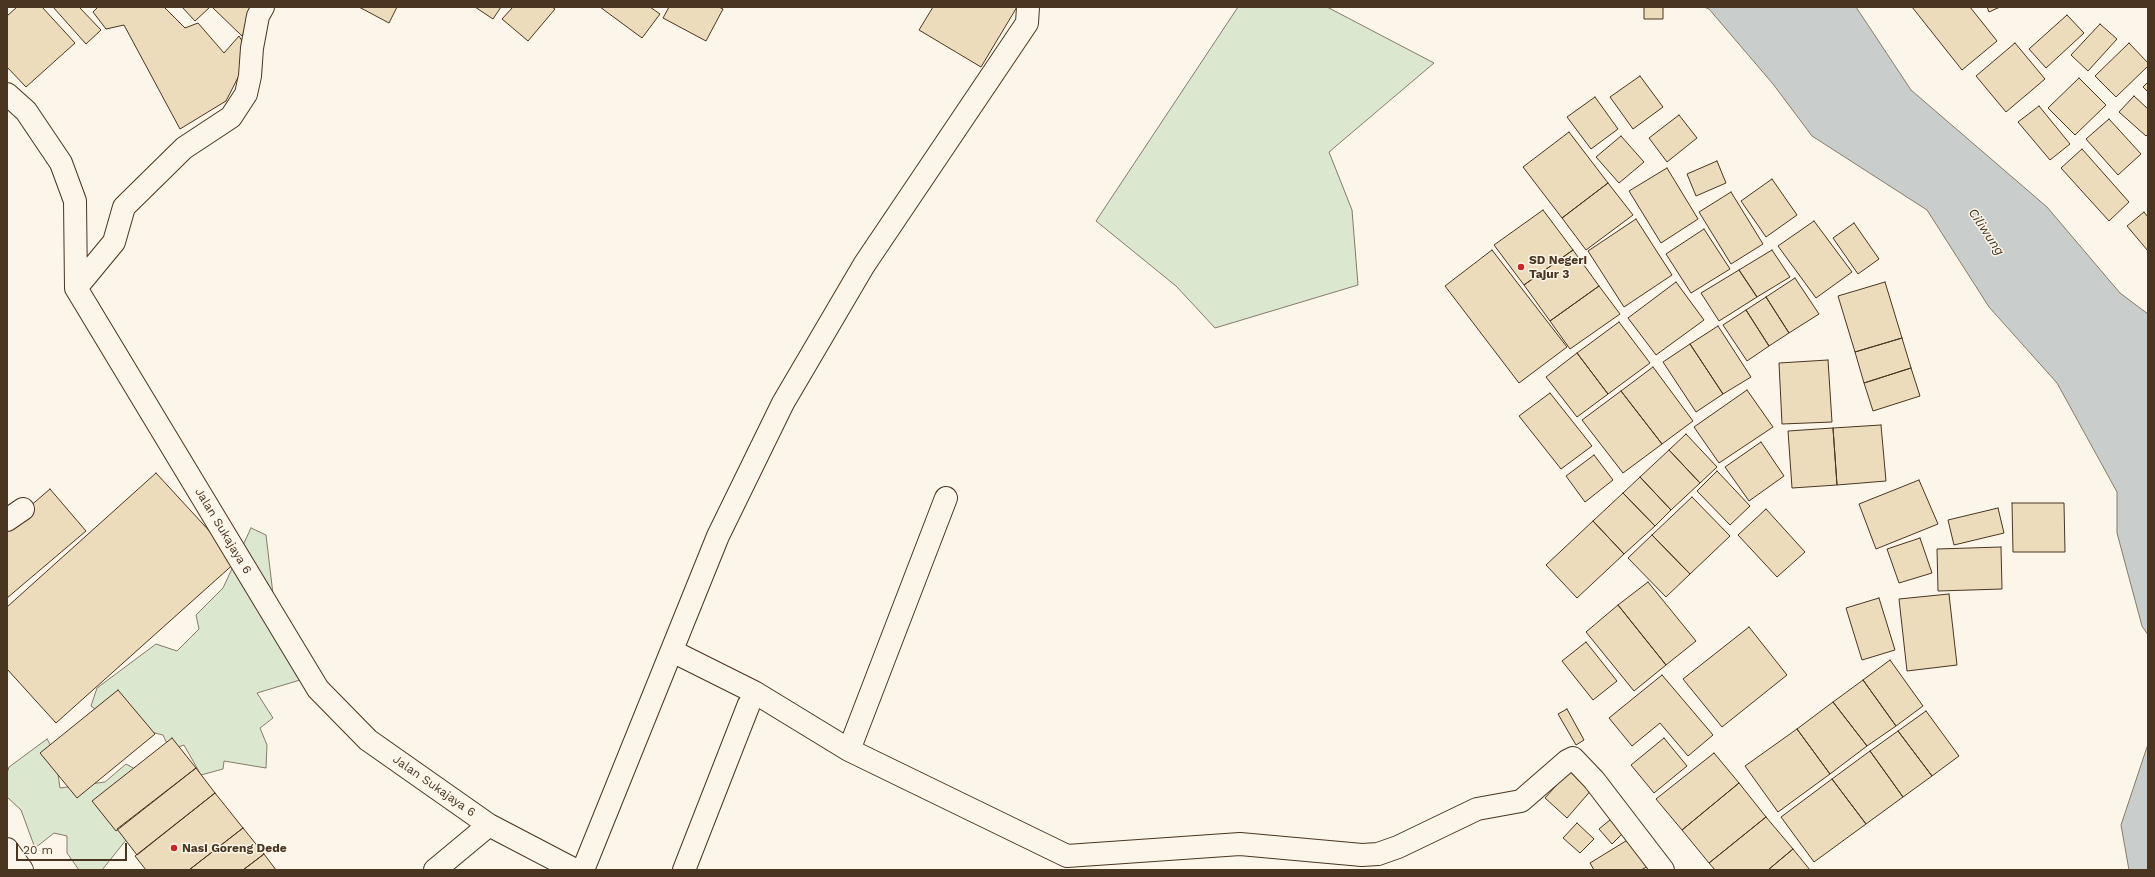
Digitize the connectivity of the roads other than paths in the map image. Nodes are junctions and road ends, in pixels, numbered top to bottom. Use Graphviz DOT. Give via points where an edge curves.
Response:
graph roads {
  1 [pos="263,7"];
  2 [pos="1028,7"];
  3 [pos="7,94"];
  4 [pos="76,288"];
  5 [pos="946,498"];
  6 [pos="672,651"];
  7 [pos="749,704"];
  8 [pos="849,750"];
  9 [pos="489,825"];
  10 [pos="7,848"];
  11 [pos="1064,863"];
  12 [pos="22,870"];
  13 [pos="434,870"];
  14 [pos="575,870"];
  15 [pos="583,870"];
  16 [pos="684,870"];
  17 [pos="1663,870"];
  1 -- 4 [label="main road" via="257,22 246,94 231,118 184,148 124,207 114,242"];
  2 -- 6 [label="main road" via="1028,24 864,266 783,403 718,536"];
  3 -- 4 [label="main road" via="26,111 61,163 75,201"];
  4 -- 9 [label="main road, Jalan Sukajaya 6" via="318,689 368,740"];
  5 -- 8 [label="main road"];
  6 -- 8 [label="main road" via="754,692"];
  6 -- 15 [label="main road"];
  7 -- 16 [label="main road"];
  8 -- 11 [label="main road"];
  9 -- 13 [label="main road"];
  9 -- 14 [label="main road, Jalan Sukajaya 6"];
  10 -- 12 [label="main road"];
  11 -- 17 [label="main road" via="1240,844 1362,855 1378,854 1477,809 1521,801 1573,758 1594,780"];
}
